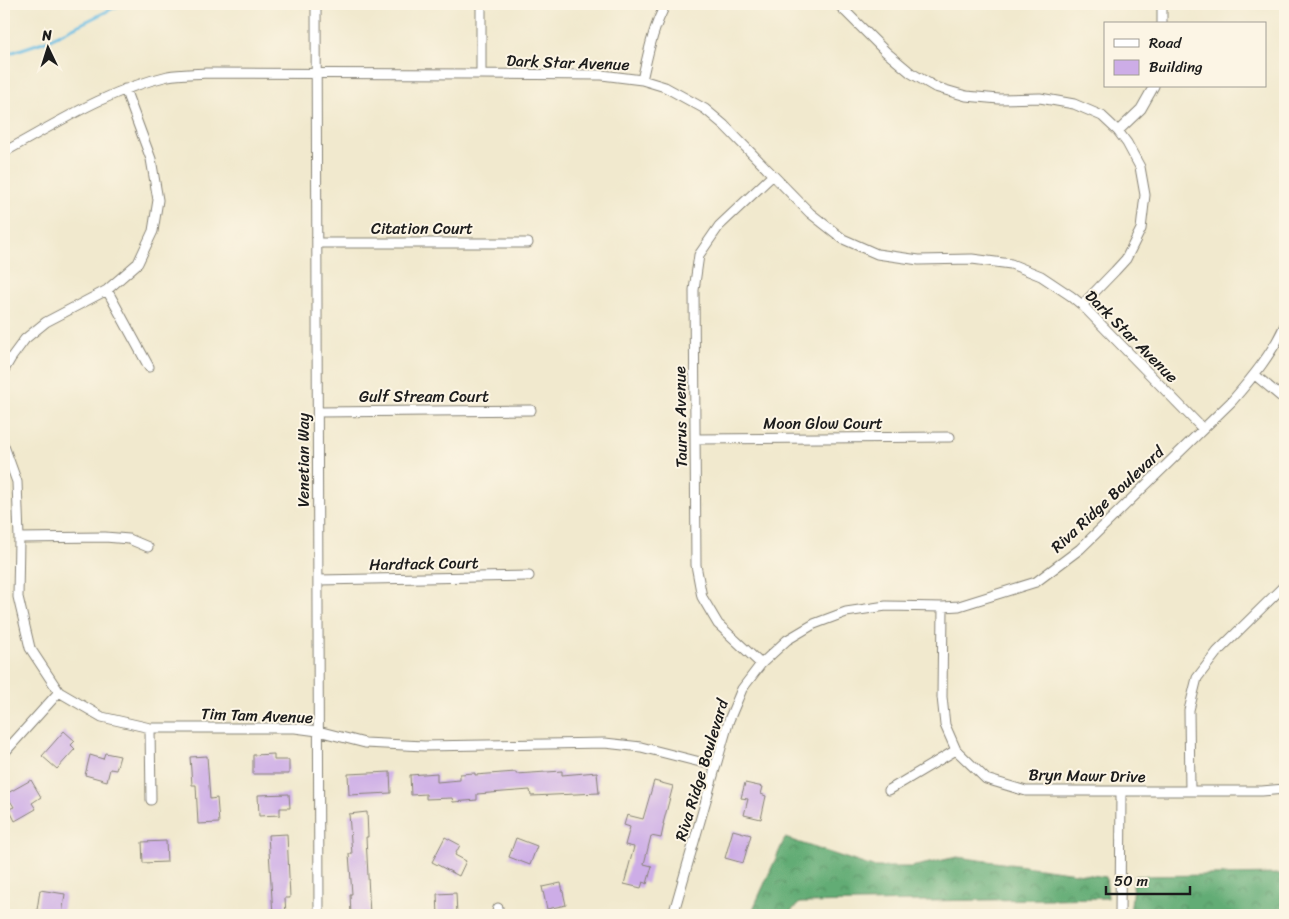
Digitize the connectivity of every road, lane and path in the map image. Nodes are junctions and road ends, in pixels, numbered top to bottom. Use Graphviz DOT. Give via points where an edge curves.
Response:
graph roads {
  1 [pos="316,4"];
  2 [pos="481,4"];
  3 [pos="666,4"];
  4 [pos="838,4"];
  5 [pos="1162,4"];
  6 [pos="1162,22"];
  7 [pos="316,74"];
  8 [pos="481,74"];
  9 [pos="642,80"];
  10 [pos="1153,88"];
  11 [pos="125,89"];
  12 [pos="1118,131"];
  13 [pos="4,152"];
  14 [pos="772,175"];
  15 [pos="317,242"];
  16 [pos="528,243"];
  17 [pos="107,290"];
  18 [pos="1082,305"];
  19 [pos="1285,326"];
  20 [pos="149,367"];
  21 [pos="4,370"];
  22 [pos="1255,375"];
  23 [pos="1285,400"];
  24 [pos="531,410"];
  25 [pos="318,412"];
  26 [pos="1203,429"];
  27 [pos="950,437"];
  28 [pos="695,438"];
  29 [pos="4,446"];
  30 [pos="19,538"];
  31 [pos="148,547"];
  32 [pos="530,576"];
  33 [pos="319,580"];
  34 [pos="1285,585"];
  35 [pos="943,607"];
  36 [pos="761,664"];
  37 [pos="60,692"];
  38 [pos="150,728"];
  39 [pos="318,731"];
  40 [pos="956,750"];
  41 [pos="4,753"];
  42 [pos="716,766"];
  43 [pos="1285,789"];
  44 [pos="889,790"];
  45 [pos="1190,791"];
  46 [pos="1121,792"];
  47 [pos="151,800"];
  48 [pos="319,915"];
  49 [pos="673,915"];
  50 [pos="1120,915"];
  1 -- 7 [label="street, Venetian Way"];
  2 -- 8 [label="street"];
  3 -- 9 [label="street" via="650,45"];
  4 -- 12 [label="street" via="886,52 911,73 936,87 966,96 1040,98 1074,104 1102,116"];
  5 -- 6 [label="street"];
  7 -- 8 [label="street, Dark Star Avenue"];
  7 -- 11 [label="street, Dark Star Avenue" via="179,75"];
  7 -- 15 [label="street, Venetian Way"];
  8 -- 9 [label="street, Dark Star Avenue" via="602,75"];
  9 -- 14 [label="street, Dark Star Avenue" via="665,87 705,109"];
  10 -- 12 [label="street" via="1141,109"];
  11 -- 13 [label="street, Dark Star Avenue"];
  11 -- 17 [label="street" via="151,159 158,200 153,231 138,263"];
  12 -- 18 [label="street" via="1140,167 1145,195 1141,229 1116,272"];
  14 -- 18 [label="street, Dark Star Avenue" via="810,213 844,239 877,254 919,260 972,259 1011,264 1041,276"];
  14 -- 28 [label="street, Taurus Avenue" via="718,226 699,255 694,290"];
  15 -- 16 [label="street, Citation Court"];
  15 -- 25 [label="street, Venetian Way"];
  17 -- 20 [label="street"];
  17 -- 21 [label="street" via="46,322 25,339"];
  18 -- 26 [label="street, Dark Star Avenue"];
  19 -- 22 [label="street, Riva Ridge Boulevard"];
  22 -- 23 [label="street"];
  22 -- 26 [label="street, Riva Ridge Boulevard"];
  24 -- 25 [label="street, Gulf Stream Court"];
  25 -- 33 [label="street, Venetian Way"];
  26 -- 35 [label="street, Riva Ridge Boulevard" via="1080,549 1036,582 959,606"];
  27 -- 28 [label="street, Moon Glow Court"];
  28 -- 36 [label="street, Taurus Avenue" via="696,565 702,597 718,624"];
  29 -- 30 [label="street, Tim Tam Avenue" via="17,482"];
  30 -- 31 [label="street" via="105,537 129,539"];
  30 -- 37 [label="street, Tim Tam Avenue" via="18,597 30,648"];
  32 -- 33 [label="street, Hardtack Court"];
  33 -- 39 [label="street, Venetian Way"];
  34 -- 45 [label="street" via="1217,652 1197,678 1189,710"];
  35 -- 36 [label="street, Riva Ridge Boulevard" via="886,606 846,612 814,624 788,640"];
  35 -- 40 [label="street, Bryn Mawr Drive" via="942,698 945,725"];
  36 -- 42 [label="street, Riva Ridge Boulevard" via="742,689"];
  37 -- 38 [label="street, Tim Tam Avenue" via="102,718"];
  37 -- 41 [label="street"];
  38 -- 39 [label="street, Tim Tam Avenue" via="295,728"];
  38 -- 47 [label="street"];
  39 -- 42 [label="street, Tim Tam Avenue" via="365,743 605,743 641,747"];
  39 -- 48 [label="street, Venetian Way"];
  40 -- 44 [label="street"];
  40 -- 46 [label="street, Bryn Mawr Drive" via="986,779 1026,791"];
  42 -- 49 [label="street, Riva Ridge Boulevard"];
  43 -- 45 [label="street, Bryn Mawr Drive" via="1262,792"];
  45 -- 46 [label="street, Bryn Mawr Drive"];
  46 -- 50 [label="street"];
}
